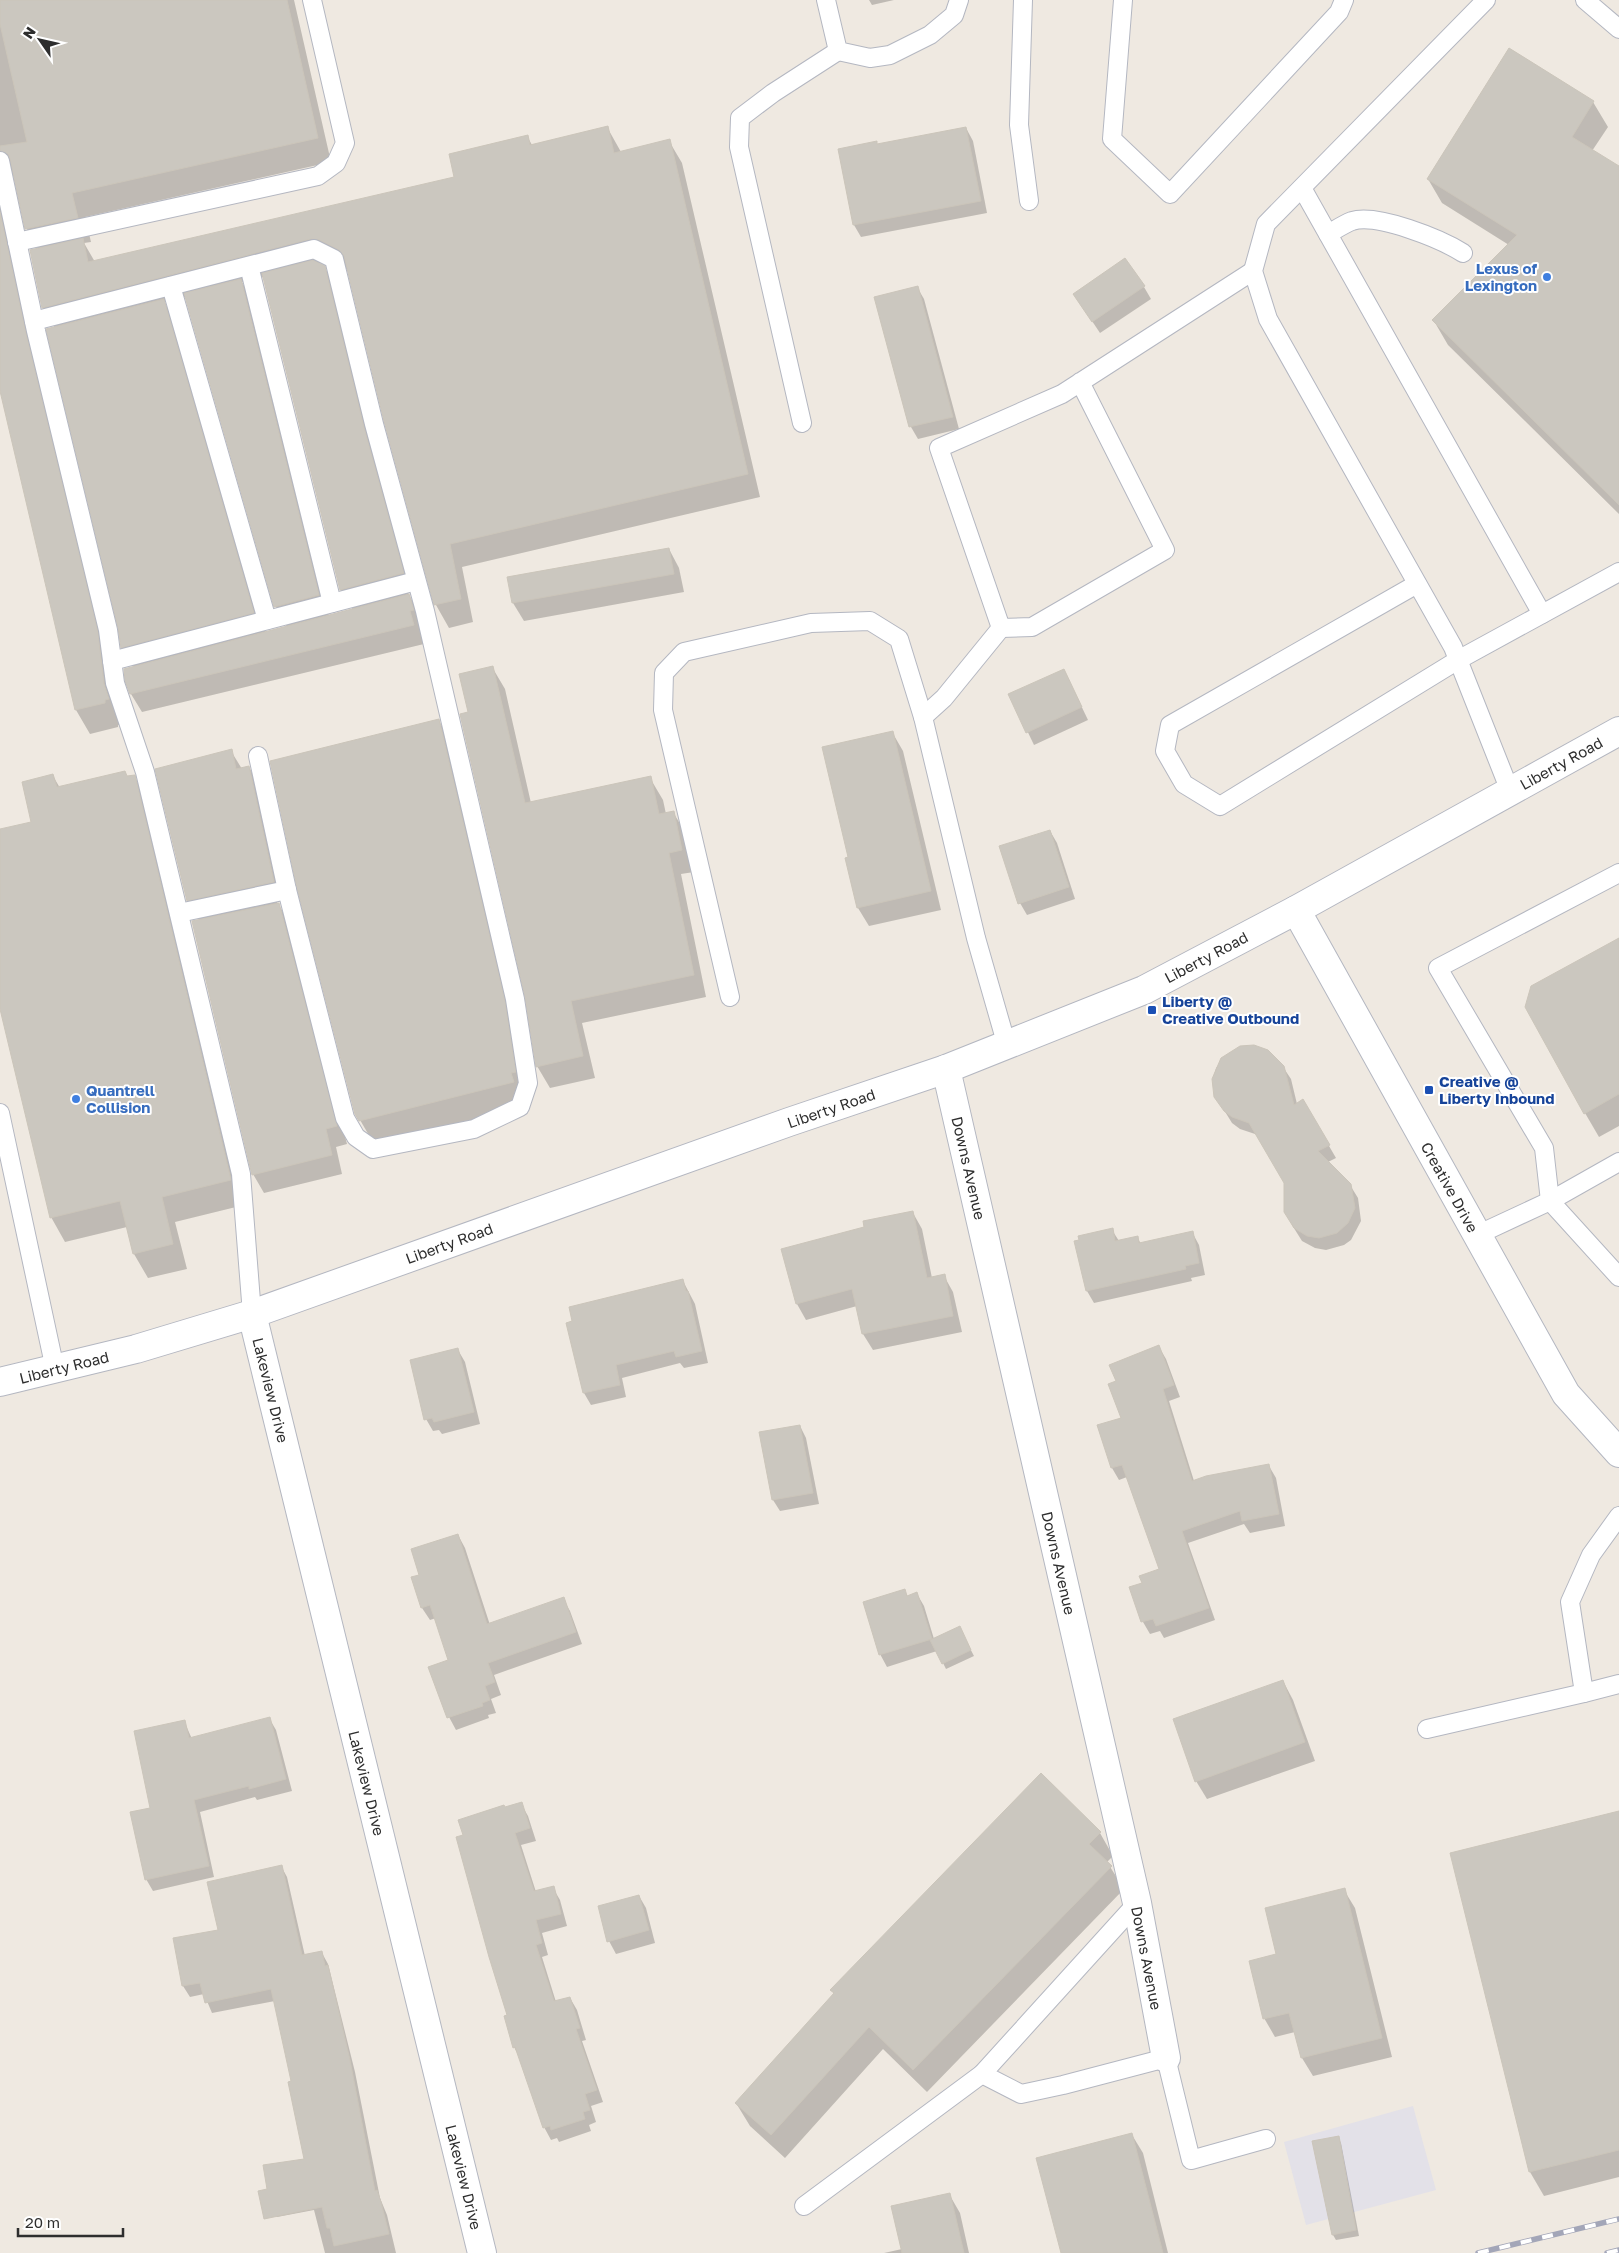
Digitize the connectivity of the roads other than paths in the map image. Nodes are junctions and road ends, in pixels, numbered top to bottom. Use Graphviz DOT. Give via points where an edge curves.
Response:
graph roads {
  1 [pos="312,0"];
  2 [pos="826,0"];
  3 [pos="959,0"];
  4 [pos="1023,0"];
  5 [pos="1123,0"];
  6 [pos="1344,0"];
  7 [pos="1486,0"];
  8 [pos="1585,0"];
  9 [pos="1619,29"];
  10 [pos="838,51"];
  11 [pos="0,161"];
  12 [pos="1302,188"];
  13 [pos="1028,201"];
  14 [pos="1328,234"];
  15 [pos="17,242"];
  16 [pos="1463,253"];
  17 [pos="249,266"];
  18 [pos="1253,271"];
  19 [pos="171,286"];
  20 [pos="34,321"];
  21 [pos="1080,382"];
  22 [pos="802,423"];
  23 [pos="1619,572"];
  24 [pos="416,581"];
  25 [pos="1417,584"];
  26 [pos="332,603"];
  27 [pos="1542,614"];
  28 [pos="267,620"];
  29 [pos="1001,628"];
  30 [pos="1458,660"];
  31 [pos="112,661"];
  32 [pos="923,717"];
  33 [pos="1619,731"];
  34 [pos="258,756"];
  35 [pos="1510,791"];
  36 [pos="1619,873"];
  37 [pos="288,890"];
  38 [pos="1296,910"];
  39 [pos="179,913"];
  40 [pos="730,996"];
  41 [pos="1007,1046"];
  42 [pos="946,1069"];
  43 [pos="0,1113"];
  44 [pos="1619,1162"];
  45 [pos="1550,1201"];
  46 [pos="1477,1236"];
  47 [pos="1619,1277"];
  48 [pos="252,1314"];
  49 [pos="55,1369"];
  50 [pos="0,1382"];
  51 [pos="1619,1453"];
  52 [pos="1619,1516"];
  53 [pos="1619,1684"];
  54 [pos="1584,1693"];
  55 [pos="1427,1729"];
  56 [pos="1137,1903"];
  57 [pos="1166,2058"];
  58 [pos="982,2074"];
  59 [pos="1266,2139"];
  60 [pos="804,2206"];
  61 [pos="482,2253"];
  1 -- 15 [label="lane" via="345,143 336,163 318,176"];
  2 -- 10 [label="lane"];
  3 -- 10 [label="lane" via="954,15 930,35 890,55 870,58"];
  4 -- 13 [label="lane" via="1019,125"];
  5 -- 6 [label="lane" via="1112,139 1170,194 1339,12"];
  7 -- 12 [label="lane"];
  8 -- 9 [label="lane"];
  10 -- 22 [label="lane" via="740,118 738,147"];
  11 -- 15 [label="lane"];
  12 -- 14 [label="lane"];
  12 -- 18 [label="lane" via="1266,224"];
  14 -- 16 [label="lane" via="1353,221 1372,221 1414,230"];
  14 -- 27 [label="lane"];
  15 -- 20 [label="lane"];
  17 -- 19 [label="lane"];
  17 -- 24 [label="lane" via="314,249 334,260"];
  17 -- 26 [label="lane"];
  18 -- 21 [label="lane"];
  18 -- 25 [label="lane" via="1268,319"];
  19 -- 20 [label="lane"];
  19 -- 28 [label="lane"];
  20 -- 31 [label="lane" via="108,630"];
  21 -- 29 [label="lane" via="1062,394 939,448"];
  21 -- 29 [label="lane" via="1165,550 1032,627"];
  23 -- 27 [label="lane"];
  24 -- 26 [label="lane"];
  24 -- 37 [label="lane" via="515,1000 528,1083 520,1107 474,1129 373,1149 356,1137 346,1118"];
  25 -- 30 [label="lane"];
  25 -- 30 [label="lane" via="1170,725 1165,751 1184,784 1220,806"];
  26 -- 28 [label="lane"];
  27 -- 30 [label="lane"];
  28 -- 31 [label="lane"];
  29 -- 32 [label="lane" via="944,698"];
  30 -- 35 [label="lane"];
  31 -- 39 [label="lane" via="145,772"];
  32 -- 40 [label="lane" via="899,639 870,620 811,623 684,652 664,673 663,710"];
  32 -- 41 [label="lane" via="976,938"];
  33 -- 35 [label="street, Liberty Road"];
  34 -- 37 [label="lane"];
  35 -- 38 [label="street, Liberty Road"];
  36 -- 45 [label="lane" via="1438,968 1544,1148"];
  37 -- 39 [label="lane"];
  38 -- 41 [label="street, Liberty Road" via="1144,990"];
  38 -- 46 [label="street, Creative Drive"];
  39 -- 48 [label="lane" via="241,1174"];
  41 -- 42 [label="street, Liberty Road"];
  42 -- 48 [label="street, Liberty Road"];
  42 -- 56 [label="street, Downs Avenue"];
  43 -- 49 [label="lane"];
  44 -- 45 [label="lane"];
  45 -- 46 [label="lane"];
  45 -- 47 [label="lane"];
  46 -- 51 [label="street, Creative Drive" via="1566,1394"];
  48 -- 49 [label="street, Liberty Road" via="136,1349"];
  48 -- 61 [label="street, Lakeview Drive"];
  49 -- 50 [label="street, Liberty Road"];
  52 -- 54 [label="lane" via="1591,1556 1570,1602"];
  53 -- 54 [label="lane"];
  54 -- 55 [label="lane"];
  56 -- 57 [label="street, Downs Avenue"];
  56 -- 58 [label="lane"];
  57 -- 58 [label="lane" via="1021,2094"];
  57 -- 59 [label="lane" via="1191,2160"];
  58 -- 60 [label="lane"];
}
